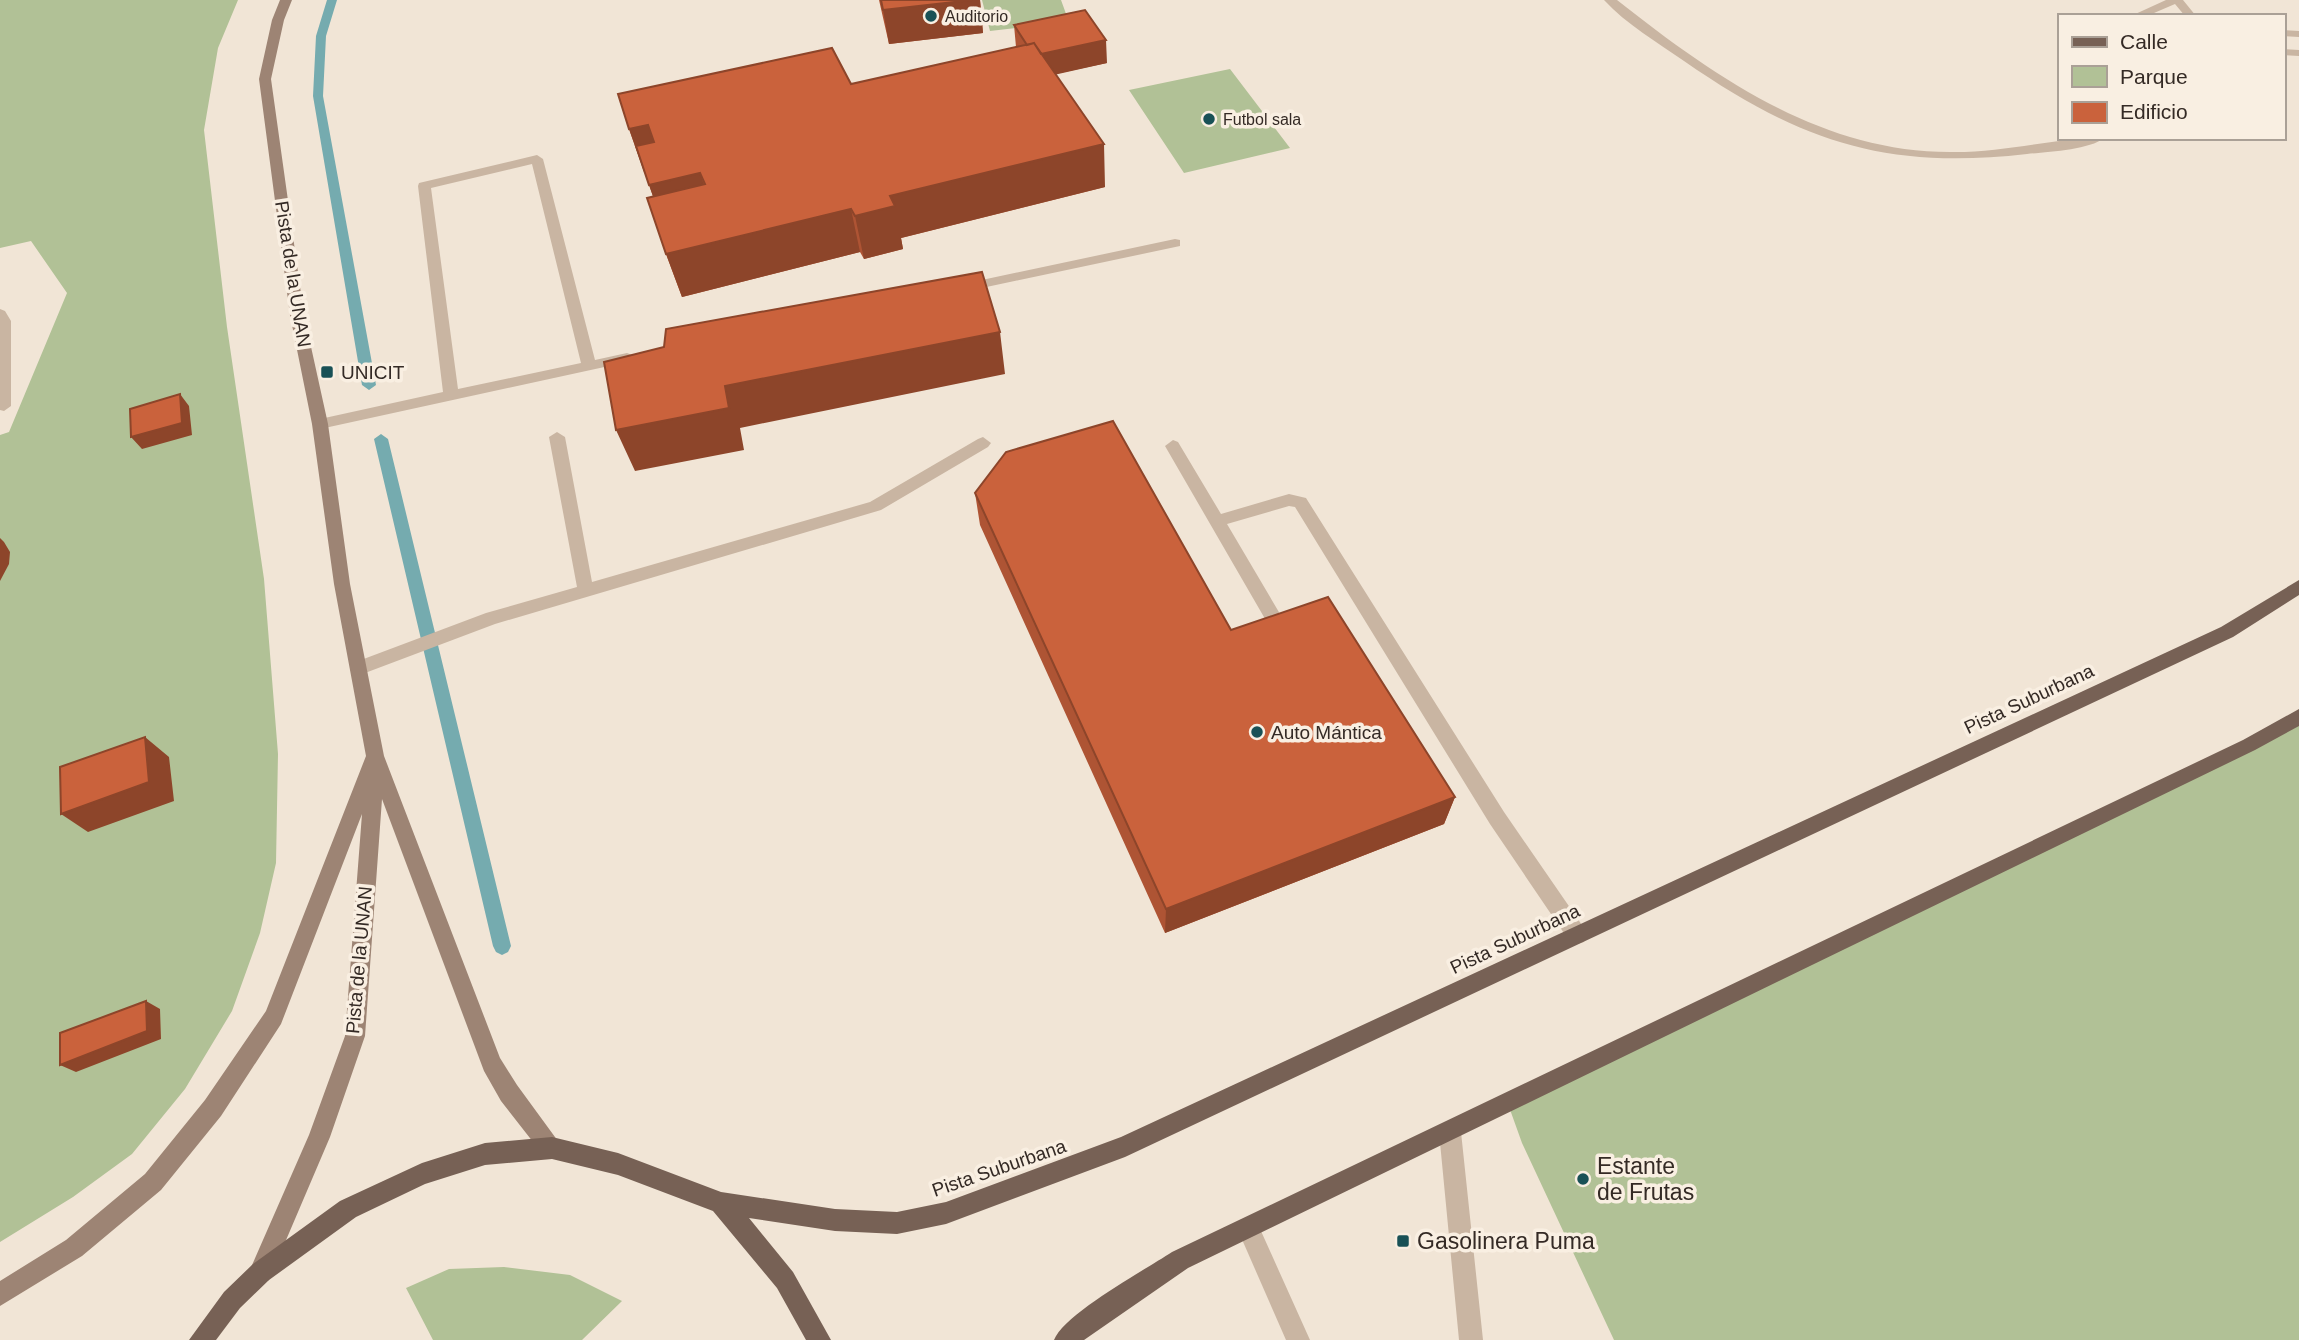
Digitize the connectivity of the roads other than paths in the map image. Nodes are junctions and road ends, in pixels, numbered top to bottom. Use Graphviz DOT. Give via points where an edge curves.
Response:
graph roads {
  1 [pos="286,0"];
  2 [pos="1610,0"];
  3 [pos="2177,0"];
  4 [pos="2141,14"];
  5 [pos="2189,14"];
  6 [pos="2091,140"];
  7 [pos="1175,243"];
  8 [pos="943,292"];
  9 [pos="0,314"];
  10 [pos="644,354"];
  11 [pos="589,365"];
  12 [pos="451,396"];
  13 [pos="4,406"];
  14 [pos="320,424"];
  15 [pos="556,437"];
  16 [pos="983,443"];
  17 [pos="1173,446"];
  18 [pos="1218,521"];
  19 [pos="2299,587"];
  20 [pos="586,592"];
  21 [pos="1274,619"];
  22 [pos="359,668"];
  23 [pos="2299,717"];
  24 [pos="375,756"];
  25 [pos="1577,935"];
  26 [pos="1450,1132"];
  27 [pos="552,1147"];
  28 [pos="720,1203"];
  29 [pos="1248,1228"];
  30 [pos="261,1272"];
  31 [pos="0,1294"];
  32 [pos="201,1340"];
  33 [pos="819,1340"];
  34 [pos="1066,1340"];
  35 [pos="1297,1340"];
  36 [pos="1471,1340"];
  1 -- 14 [label="main road, Pista de la UNAN" via="265,79 297,315"];
  2 -- 6 [label="lane" via="1745,96 1824,134 1891,152 1972,157"];
  3 -- 4 [label="lane"];
  3 -- 5 [label="lane"];
  7 -- 8 [label="lane"];
  9 -- 13 [label="lane" via="4,321"];
  10 -- 11 [label="lane"];
  11 -- 12 [label="lane"];
  11 -- 12 [label="lane" via="537,159 424,186"];
  12 -- 14 [label="lane"];
  14 -- 22 [label="main road, Pista de la UNAN" via="342,584"];
  15 -- 20 [label="lane"];
  16 -- 20 [label="lane" via="875,506"];
  17 -- 18 [label="lane"];
  18 -- 21 [label="lane"];
  18 -- 25 [label="lane" via="1289,500 1300,502 1497,818"];
  19 -- 25 [label="main road, Pista Suburbana" via="2227,632"];
  20 -- 22 [label="lane" via="492,618"];
  22 -- 24 [label="main road, Pista de la UNAN"];
  23 -- 26 [label="main road"];
  24 -- 27 [label="main road, Pista de la UNAN" via="492,1064"];
  24 -- 30 [label="main road, Pista de la UNAN" via="355,1036 319,1137"];
  24 -- 31 [label="main road" via="274,1017 214,1108 153,1182 74,1248"];
  25 -- 28 [label="main road, Pista Suburbana" via="1125,1146 946,1213 897,1223 866,1223"];
  26 -- 29 [label="main road"];
  26 -- 36 [label="lane"];
  27 -- 28 [label="main road, Pista Suburbana" via="618,1164"];
  27 -- 30 [label="main road" via="485,1154 422,1174 348,1209"];
  28 -- 33 [label="main road" via="785,1280"];
  29 -- 34 [label="main road" via="1181,1260"];
  29 -- 35 [label="lane"];
  30 -- 32 [label="main road"];
}
